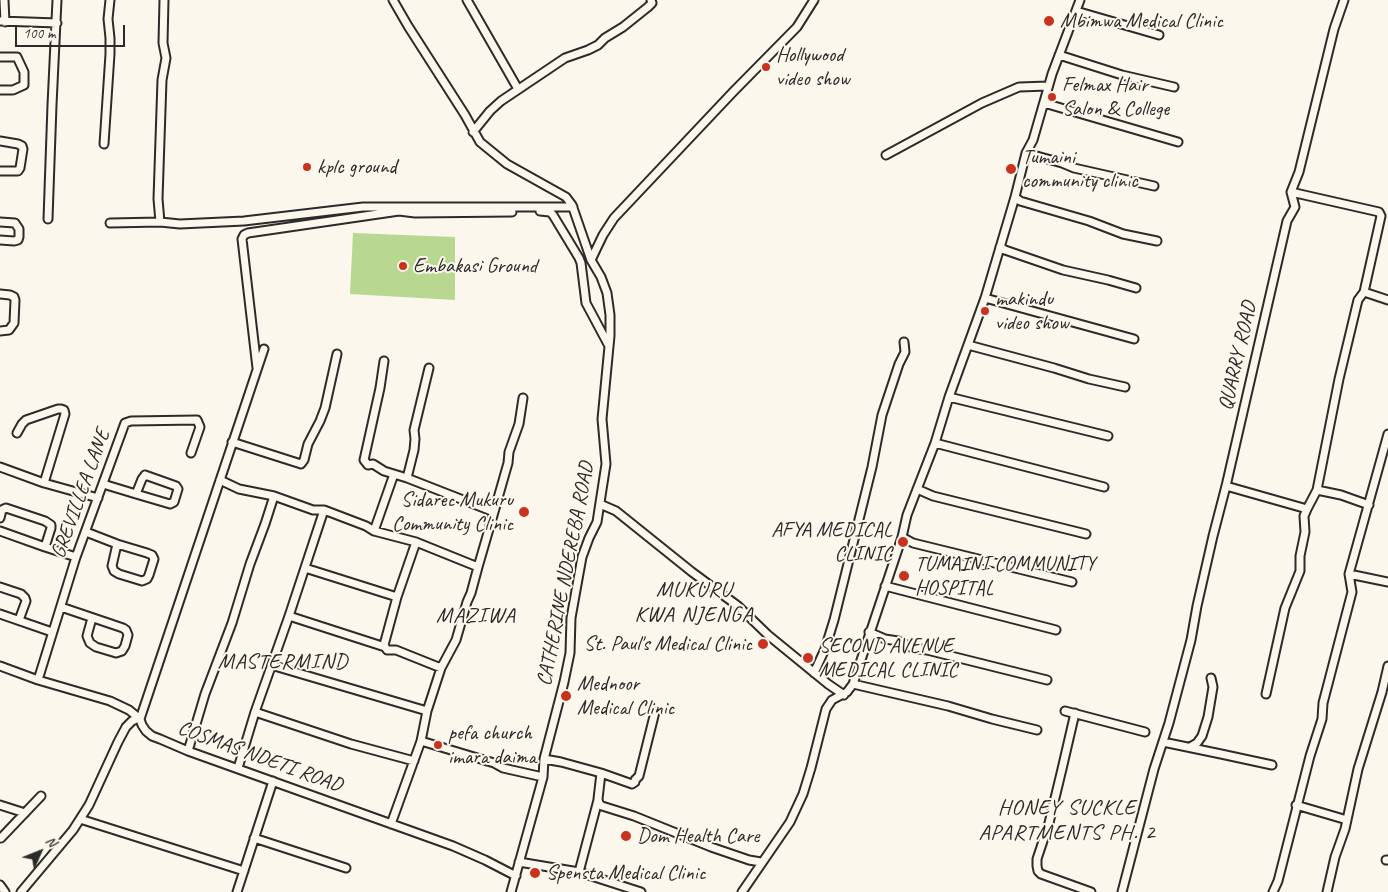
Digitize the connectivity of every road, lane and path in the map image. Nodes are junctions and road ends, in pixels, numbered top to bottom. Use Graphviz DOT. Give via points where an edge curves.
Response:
graph roads {
  1 [pos="4,0"];
  2 [pos="57,0"];
  3 [pos="110,0"];
  4 [pos="164,0"];
  5 [pos="393,0"];
  6 [pos="467,0"];
  7 [pos="651,0"];
  8 [pos="814,0"];
  9 [pos="1080,0"];
  10 [pos="1344,0"];
  11 [pos="1076,10"];
  12 [pos="3,22"];
  13 [pos="57,23"];
  14 [pos="1159,35"];
  15 [pos="1059,55"];
  16 [pos="0,57"];
  17 [pos="1048,86"];
  18 [pos="1174,87"];
  19 [pos="518,89"];
  20 [pos="0,90"];
  21 [pos="1044,103"];
  22 [pos="473,132"];
  23 [pos="0,141"];
  24 [pos="1178,142"];
  25 [pos="104,144"];
  26 [pos="1026,153"];
  27 [pos="886,155"];
  28 [pos="0,171"];
  29 [pos="1154,186"];
  30 [pos="1291,192"];
  31 [pos="1016,197"];
  32 [pos="573,207"];
  33 [pos="48,219"];
  34 [pos="0,222"];
  35 [pos="160,222"];
  36 [pos="110,223"];
  37 [pos="0,240"];
  38 [pos="1157,241"];
  39 [pos="1000,247"];
  40 [pos="591,260"];
  41 [pos="1136,288"];
  42 [pos="1364,292"];
  43 [pos="4,294"];
  44 [pos="985,298"];
  45 [pos="1388,300"];
  46 [pos="0,330"];
  47 [pos="1134,339"];
  48 [pos="904,342"];
  49 [pos="968,345"];
  50 [pos="610,346"];
  51 [pos="264,349"];
  52 [pos="337,354"];
  53 [pos="384,361"];
  54 [pos="429,368"];
  55 [pos="257,370"];
  56 [pos="1125,387"];
  57 [pos="949,397"];
  58 [pos="523,398"];
  59 [pos="19,431"];
  60 [pos="1388,434"];
  61 [pos="1108,436"];
  62 [pos="232,442"];
  63 [pos="934,443"];
  64 [pos="191,453"];
  65 [pos="0,467"];
  66 [pos="394,474"];
  67 [pos="407,478"];
  68 [pos="220,480"];
  69 [pos="44,484"];
  70 [pos="103,484"];
  71 [pos="1226,486"];
  72 [pos="1104,487"];
  73 [pos="917,489"];
  74 [pos="1317,490"];
  75 [pos="136,494"];
  76 [pos="274,496"];
  77 [pos="98,498"];
  78 [pos="600,504"];
  79 [pos="1369,505"];
  80 [pos="1307,508"];
  81 [pos="324,510"];
  82 [pos="494,512"];
  83 [pos="0,518"];
  84 [pos="0,531"];
  85 [pos="374,531"];
  86 [pos="86,532"];
  87 [pos="1086,534"];
  88 [pos="902,537"];
  89 [pos="416,542"];
  90 [pos="117,544"];
  91 [pos="45,547"];
  92 [pos="76,557"];
  93 [pos="478,567"];
  94 [pos="305,568"];
  95 [pos="1349,574"];
  96 [pos="1072,582"];
  97 [pos="1388,582"];
  98 [pos="885,586"];
  99 [pos="0,587"];
  100 [pos="397,597"];
  101 [pos="60,607"];
  102 [pos="0,614"];
  103 [pos="290,616"];
  104 [pos="92,618"];
  105 [pos="19,620"];
  106 [pos="1056,630"];
  107 [pos="52,632"];
  108 [pos="869,632"];
  109 [pos="385,647"];
  110 [pos="0,666"];
  111 [pos="271,666"];
  112 [pos="1388,666"];
  113 [pos="441,668"];
  114 [pos="814,673"];
  115 [pos="1212,678"];
  116 [pos="38,680"];
  117 [pos="1047,680"];
  118 [pos="852,684"];
  119 [pos="844,694"];
  120 [pos="1266,694"];
  121 [pos="428,711"];
  122 [pos="1065,711"];
  123 [pos="255,712"];
  124 [pos="656,712"];
  125 [pos="1075,713"];
  126 [pos="140,718"];
  127 [pos="1037,730"];
  128 [pos="1144,732"];
  129 [pos="420,741"];
  130 [pos="1163,742"];
  131 [pos="1190,747"];
  132 [pos="188,751"];
  133 [pos="544,760"];
  134 [pos="414,761"];
  135 [pos="1272,766"];
  136 [pos="238,768"];
  137 [pos="601,773"];
  138 [pos="543,777"];
  139 [pos="273,781"];
  140 [pos="41,796"];
  141 [pos="598,799"];
  142 [pos="0,804"];
  143 [pos="1296,805"];
  144 [pos="25,813"];
  145 [pos="80,819"];
  146 [pos="1347,820"];
  147 [pos="391,824"];
  148 [pos="1,838"];
  149 [pos="254,838"];
  150 [pos="519,862"];
  151 [pos="761,862"];
  152 [pos="346,868"];
  153 [pos="244,871"];
  154 [pos="579,872"];
  155 [pos="516,876"];
  156 [pos="0,885"];
  157 [pos="24,891"];
  158 [pos="5,892"];
  159 [pos="237,892"];
  160 [pos="511,892"];
  161 [pos="641,892"];
  162 [pos="742,892"];
  163 [pos="1091,892"];
  164 [pos="1122,892"];
  165 [pos="1273,892"];
  166 [pos="1328,892"];
  1 -- 12 [label="street"];
  2 -- 13 [label="street"];
  3 -- 25 [label="street"];
  4 -- 35 [label="street" via="166,58 162,80"];
  5 -- 22 [label="street"];
  6 -- 19 [label="street"];
  7 -- 19 [label="street" via="648,7 598,45 565,58"];
  8 -- 40 [label="street" via="797,27 614,218"];
  9 -- 11 [label="street"];
  10 -- 30 [label="street, QUARRY ROAD"];
  11 -- 14 [label="street"];
  11 -- 15 [label="street"];
  12 -- 13 [label="street"];
  13 -- 33 [label="street"];
  15 -- 17 [label="street"];
  15 -- 18 [label="street"];
  16 -- 20 [label="street" via="16,57 24,72 24,85 14,90"];
  17 -- 21 [label="street"];
  17 -- 27 [label="street" via="1019,87 982,103"];
  19 -- 22 [label="street" via="500,101"];
  21 -- 24 [label="street"];
  21 -- 26 [label="street"];
  22 -- 32 [label="street" via="507,164 566,197"];
  23 -- 28 [label="street" via="16,143 23,149 19,170"];
  26 -- 29 [label="street" via="1074,168"];
  26 -- 31 [label="street"];
  30 -- 42 [label="street" via="1380,213"];
  30 -- 71 [label="street, QUARRY ROAD" via="1295,207 1287,221"];
  31 -- 38 [label="street" via="1123,234"];
  31 -- 39 [label="street"];
  32 -- 35 [label="street" via="363,207 244,221"];
  32 -- 40 [label="street, CATHERINE NDEREBA ROAD"];
  34 -- 37 [label="street" via="15,223 19,237 14,241"];
  35 -- 36 [label="street"];
  39 -- 41 [label="street" via="1063,270"];
  39 -- 44 [label="street"];
  40 -- 50 [label="street, CATHERINE NDEREBA ROAD" via="607,293"];
  42 -- 45 [label="street"];
  42 -- 74 [label="street" via="1358,300 1339,379"];
  43 -- 46 [label="street" via="13,296 15,300 14,323 9,330"];
  44 -- 47 [label="street"];
  44 -- 49 [label="street"];
  48 -- 114 [label="street" via="905,352 882,415 834,620 826,649"];
  49 -- 56 [label="street"];
  49 -- 57 [label="street"];
  50 -- 55 [label="street" via="586,303 579,258 550,212 415,214 399,211 244,235"];
  50 -- 78 [label="street, CATHERINE NDEREBA ROAD" via="602,419 606,464"];
  51 -- 55 [label="street"];
  52 -- 62 [label="street" via="325,408 300,464"];
  53 -- 66 [label="street" via="364,460 368,465 373,464"];
  54 -- 67 [label="street" via="414,430 414,450"];
  55 -- 62 [label="street"];
  57 -- 61 [label="street"];
  57 -- 63 [label="street"];
  58 -- 82 [label="street" via="519,424"];
  59 -- 69 [label="street" via="26,420 58,409 65,412"];
  60 -- 79 [label="street"];
  62 -- 68 [label="street"];
  63 -- 72 [label="street"];
  63 -- 73 [label="street"];
  64 -- 70 [label="street, GREVILLEA LANE" via="200,427 197,420 128,422"];
  65 -- 69 [label="street"];
  66 -- 67 [label="street"];
  66 -- 85 [label="street"];
  67 -- 82 [label="street"];
  68 -- 76 [label="street" via="239,489"];
  68 -- 126 [label="street"];
  69 -- 77 [label="street"];
  70 -- 75 [label="street"];
  70 -- 77 [label="street, GREVILLEA LANE"];
  71 -- 80 [label="street"];
  71 -- 130 [label="street, QUARRY ROAD" via="1191,640"];
  73 -- 87 [label="street" via="933,496"];
  73 -- 88 [label="street"];
  74 -- 79 [label="street"];
  74 -- 80 [label="street"];
  75 -- 75 [label="street" via="170,504 174,502 178,489 175,484 145,476"];
  76 -- 81 [label="street" via="313,510"];
  76 -- 132 [label="street"];
  77 -- 86 [label="street, GREVILLEA LANE"];
  78 -- 114 [label="street" via="616,511 738,606"];
  78 -- 133 [label="street, CATHERINE NDEREBA ROAD" via="598,522 582,557 571,618 570,653"];
  79 -- 95 [label="street"];
  80 -- 120 [label="street" via="1300,571 1285,608"];
  81 -- 85 [label="street"];
  81 -- 94 [label="street"];
  82 -- 93 [label="street"];
  83 -- 91 [label="street" via="6,508 50,523"];
  84 -- 91 [label="street"];
  85 -- 89 [label="street"];
  86 -- 90 [label="street"];
  86 -- 92 [label="street, GREVILLEA LANE"];
  88 -- 96 [label="street" via="913,543"];
  88 -- 98 [label="street"];
  89 -- 93 [label="street"];
  89 -- 100 [label="street"];
  90 -- 90 [label="street" via="112,566 114,571 142,581 147,579 154,559 152,555"];
  91 -- 92 [label="street"];
  92 -- 101 [label="street, GREVILLEA LANE"];
  93 -- 113 [label="street" via="456,640"];
  94 -- 100 [label="street"];
  94 -- 103 [label="street"];
  95 -- 97 [label="street"];
  95 -- 143 [label="street" via="1352,592 1323,703 1322,719"];
  98 -- 106 [label="street"];
  98 -- 108 [label="street"];
  99 -- 105 [label="street" via="25,598"];
  100 -- 109 [label="street"];
  101 -- 104 [label="street"];
  101 -- 107 [label="street, GREVILLEA LANE"];
  102 -- 105 [label="street"];
  103 -- 109 [label="street"];
  103 -- 111 [label="street"];
  104 -- 104 [label="street" via="88,641 116,653 122,651 128,635 126,630"];
  105 -- 107 [label="street"];
  107 -- 116 [label="street, GREVILLEA LANE"];
  108 -- 117 [label="street" via="913,648"];
  108 -- 118 [label="street"];
  109 -- 113 [label="street"];
  110 -- 116 [label="street, COSMAS NDETI ROAD"];
  111 -- 121 [label="street"];
  111 -- 123 [label="street"];
  112 -- 146 [label="street"];
  113 -- 121 [label="street"];
  114 -- 119 [label="street"];
  115 -- 131 [label="street" via="1208,717 1202,736"];
  116 -- 126 [label="street, COSMAS NDETI ROAD" via="110,701"];
  118 -- 119 [label="street"];
  118 -- 127 [label="street"];
  119 -- 151 [label="street" via="832,700 826,709 803,794 790,822"];
  121 -- 129 [label="street"];
  122 -- 125 [label="street"];
  123 -- 134 [label="street"];
  123 -- 136 [label="street"];
  124 -- 137 [label="street" via="635,782 632,784"];
  125 -- 128 [label="street"];
  125 -- 163 [label="street" via="1037,866 1042,874"];
  126 -- 132 [label="street, COSMAS NDETI ROAD" via="142,726 152,736"];
  126 -- 145 [label="street" via="126,728"];
  129 -- 134 [label="street"];
  129 -- 138 [label="street" via="503,768"];
  130 -- 131 [label="street"];
  130 -- 164 [label="street, QUARRY ROAD"];
  131 -- 135 [label="street"];
  132 -- 136 [label="street, COSMAS NDETI ROAD"];
  133 -- 137 [label="street"];
  133 -- 138 [label="street, CATHERINE NDEREBA ROAD"];
  134 -- 147 [label="street"];
  136 -- 139 [label="street, COSMAS NDETI ROAD"];
  137 -- 141 [label="street"];
  138 -- 150 [label="street, CATHERINE NDEREBA ROAD"];
  139 -- 147 [label="street, COSMAS NDETI ROAD"];
  139 -- 149 [label="street"];
  140 -- 144 [label="street"];
  141 -- 151 [label="street" via="602,806 710,847"];
  141 -- 154 [label="street"];
  142 -- 144 [label="street"];
  143 -- 146 [label="street"];
  143 -- 165 [label="street"];
  144 -- 148 [label="street"];
  145 -- 153 [label="street"];
  145 -- 157 [label="street"];
  146 -- 166 [label="street"];
  147 -- 155 [label="street, COSMAS NDETI ROAD" via="469,853"];
  149 -- 152 [label="street"];
  149 -- 153 [label="street"];
  150 -- 154 [label="street"];
  150 -- 155 [label="street, CATHERINE NDEREBA ROAD"];
  151 -- 162 [label="street"];
  153 -- 159 [label="street"];
  154 -- 161 [label="street"];
  155 -- 160 [label="street, CATHERINE NDEREBA ROAD"];
  156 -- 158 [label="street"];
}
